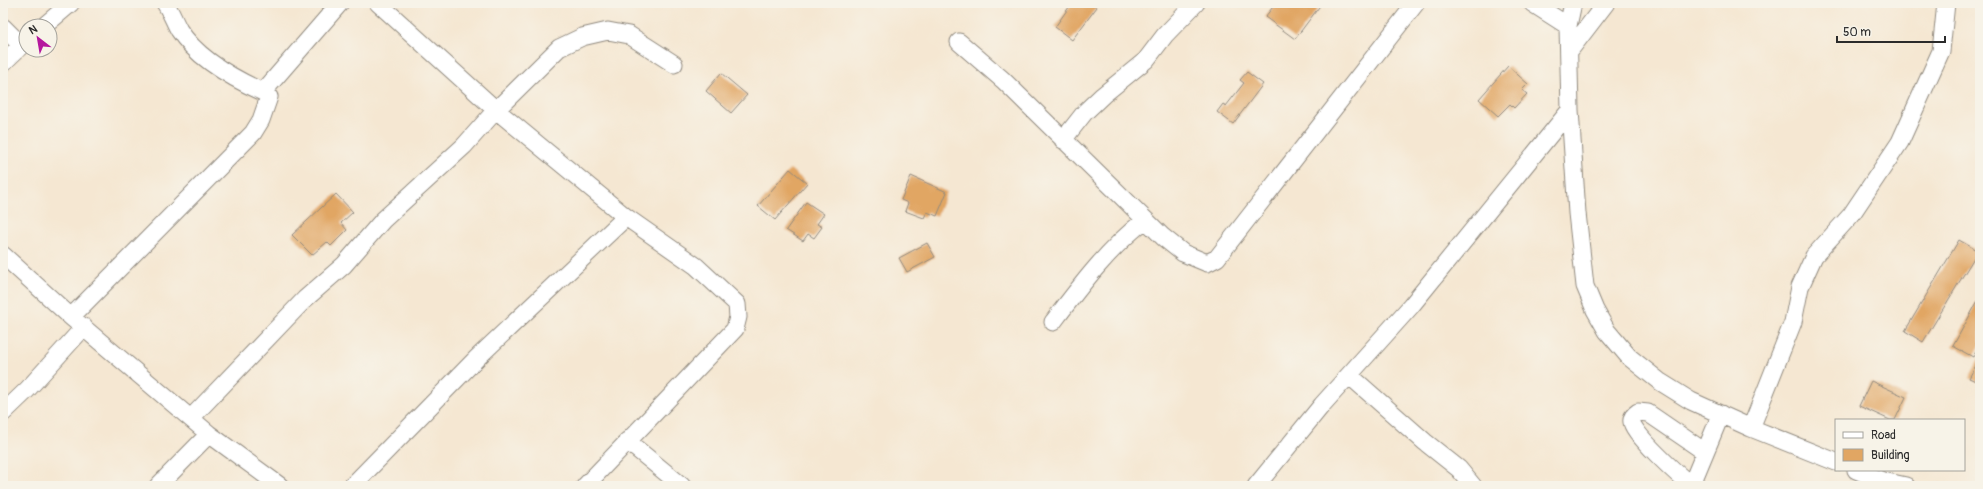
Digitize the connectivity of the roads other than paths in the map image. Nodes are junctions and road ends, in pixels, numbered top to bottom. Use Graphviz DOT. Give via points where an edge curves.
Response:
graph roads {
  1 [pos="71,3"];
  2 [pos="165,3"];
  3 [pos="340,3"];
  4 [pos="378,3"];
  5 [pos="1196,3"];
  6 [pos="1416,3"];
  7 [pos="1532,3"];
  8 [pos="1573,3"];
  9 [pos="1606,3"];
  10 [pos="1946,3"];
  11 [pos="53,18"];
  12 [pos="1568,26"];
  13 [pos="3,27"];
  14 [pos="18,38"];
  15 [pos="960,42"];
  16 [pos="18,49"];
  17 [pos="1570,50"];
  18 [pos="3,63"];
  19 [pos="674,64"];
  20 [pos="262,92"];
  21 [pos="496,110"];
  22 [pos="1570,110"];
  23 [pos="1063,140"];
  24 [pos="626,217"];
  25 [pos="1145,220"];
  26 [pos="3,255"];
  27 [pos="78,322"];
  28 [pos="1053,322"];
  29 [pos="1349,375"];
  30 [pos="3,413"];
  31 [pos="1722,414"];
  32 [pos="191,418"];
  33 [pos="1751,428"];
  34 [pos="209,434"];
  35 [pos="627,441"];
  36 [pos="1705,452"];
  37 [pos="1835,462"];
  38 [pos="1858,471"];
  39 [pos="1882,484"];
  40 [pos="158,486"];
  41 [pos="280,486"];
  42 [pos="352,486"];
  43 [pos="585,486"];
  44 [pos="682,486"];
  45 [pos="1256,486"];
  46 [pos="1473,486"];
  47 [pos="1691,486"];
  48 [pos="1906,486"];
  1 -- 11 [label="street"];
  2 -- 20 [label="street" via="180,31 198,51"];
  3 -- 20 [label="street"];
  4 -- 21 [label="street"];
  5 -- 23 [label="street" via="1165,35 1146,60 1085,112"];
  6 -- 25 [label="street" via="1217,258 1207,263 1183,253"];
  7 -- 12 [label="street"];
  8 -- 12 [label="street"];
  9 -- 17 [label="street"];
  10 -- 33 [label="street" via="1941,51 1900,142 1851,216 1814,256 1800,287 1793,322"];
  12 -- 17 [label="street"];
  13 -- 14 [label="street"];
  15 -- 23 [label="street" via="1003,80"];
  16 -- 18 [label="street"];
  17 -- 22 [label="street"];
  19 -- 21 [label="street" via="629,35 608,31 582,36 559,48"];
  20 -- 27 [label="street" via="269,97 261,120 252,133"];
  21 -- 24 [label="street"];
  21 -- 32 [label="street" via="464,146 383,220 344,265 305,299"];
  22 -- 29 [label="street" via="1411,306"];
  22 -- 31 [label="street" via="1585,286 1595,310 1607,331 1629,357 1659,381 1691,401"];
  23 -- 25 [label="street"];
  24 -- 35 [label="street" via="696,266 737,304 738,317 735,329"];
  24 -- 42 [label="street" via="478,358"];
  25 -- 28 [label="street" via="1106,255"];
  26 -- 27 [label="street"];
  27 -- 30 [label="street" via="27,390"];
  27 -- 32 [label="street"];
  29 -- 45 [label="street"];
  29 -- 46 [label="street" via="1459,469"];
  31 -- 33 [label="street"];
  31 -- 36 [label="street"];
  32 -- 34 [label="street"];
  33 -- 37 [label="street"];
  34 -- 40 [label="street"];
  34 -- 41 [label="street"];
  35 -- 43 [label="street"];
  35 -- 44 [label="street"];
  36 -- 47 [label="street"];
  36 -- 47 [label="street" via="1648,413 1638,412 1632,418 1637,432 1679,477"];
  38 -- 39 [label="street"];
  39 -- 48 [label="street"];
}
